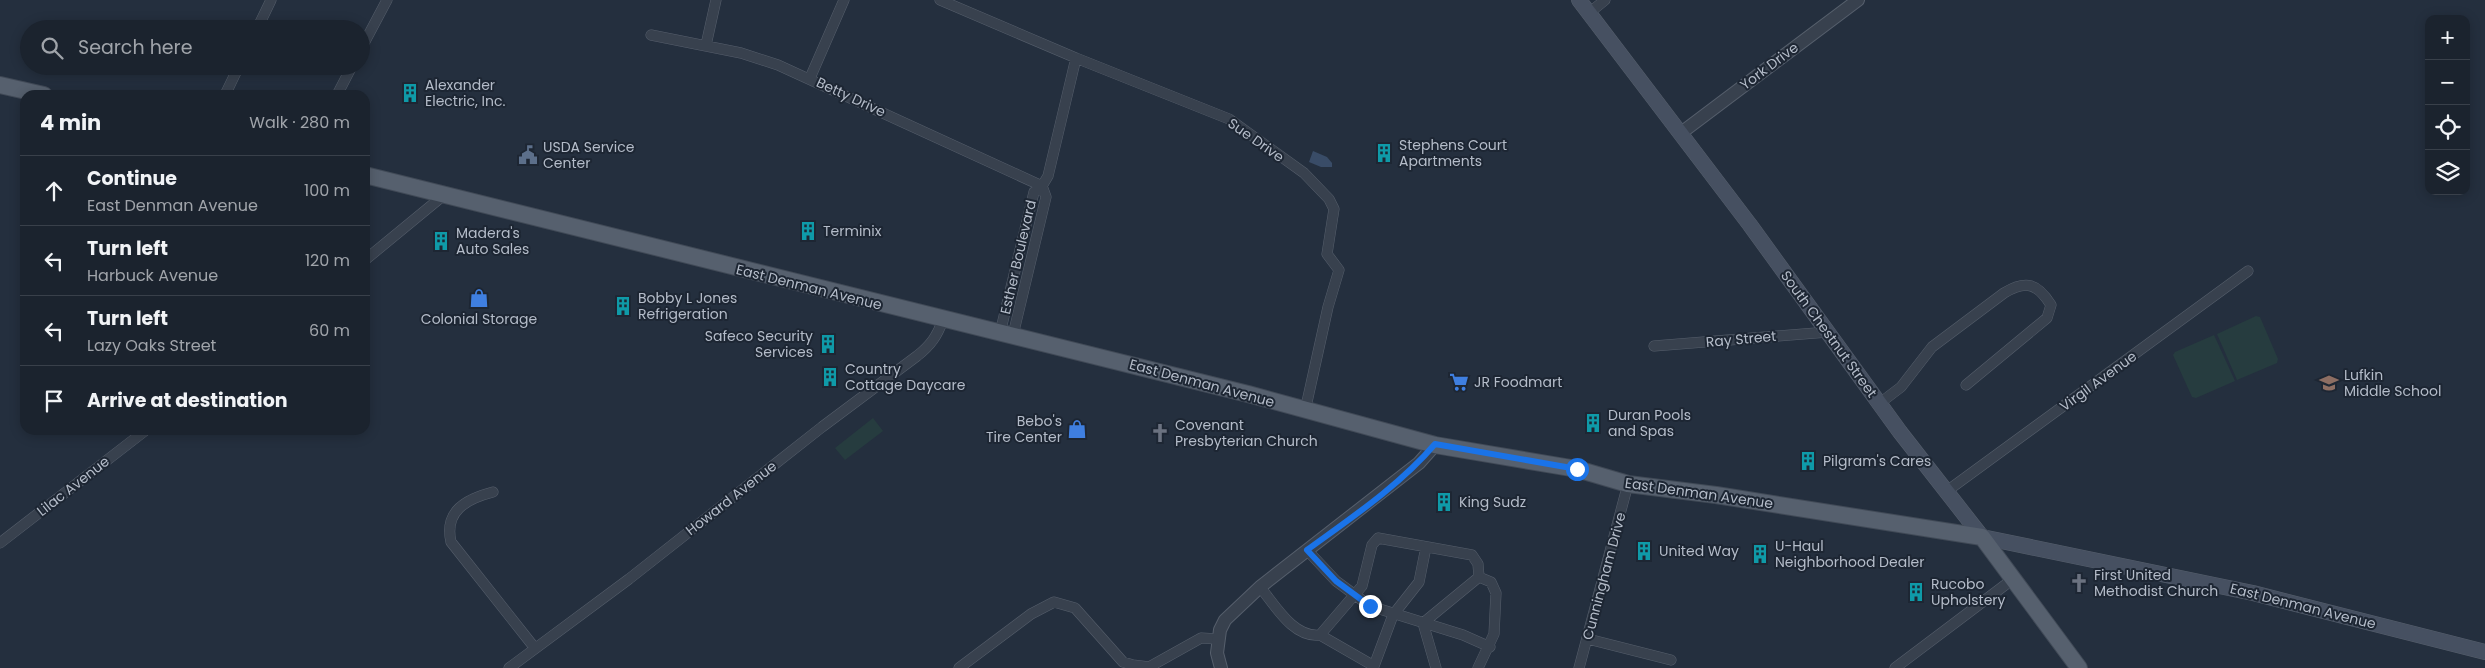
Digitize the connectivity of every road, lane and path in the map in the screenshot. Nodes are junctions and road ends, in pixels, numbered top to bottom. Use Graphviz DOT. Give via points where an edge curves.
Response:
graph roads {
  1 [pos="271,0"];
  2 [pos="387,0"];
  3 [pos="716,0"];
  4 [pos="844,0"];
  5 [pos="940,0"];
  6 [pos="1579,0"];
  7 [pos="1605,0"];
  8 [pos="1858,0"];
  9 [pos="1589,13"];
  10 [pos="261,20"];
  11 [pos="370,32"];
  12 [pos="650,35"];
  13 [pos="706,45"];
  14 [pos="1076,58"];
  15 [pos="235,75"];
  16 [pos="347,75"];
  17 [pos="810,78"];
  18 [pos="0,84"];
  19 [pos="24,90"];
  20 [pos="227,90"];
  21 [pos="340,90"];
  22 [pos="1681,132"];
  23 [pos="370,176"];
  24 [pos="1042,186"];
  25 [pos="444,195"];
  26 [pos="370,256"];
  27 [pos="2248,271"];
  28 [pos="943,320"];
  29 [pos="1828,332"];
  30 [pos="1007,334"];
  31 [pos="1654,346"];
  32 [pos="1966,385"];
  33 [pos="1880,404"];
  34 [pos="1305,411"];
  35 [pos="140,435"];
  36 [pos="1435,444"];
  37 [pos="1628,484"];
  38 [pos="1947,491"];
  39 [pos="493,492"];
  40 [pos="1982,537"];
  41 [pos="0,543"];
  42 [pos="1426,547"];
  43 [pos="1307,550"];
  44 [pos="1479,577"];
  45 [pos="2013,579"];
  46 [pos="1260,587"];
  47 [pos="1354,596"];
  48 [pos="1393,615"];
  49 [pos="1423,623"];
  50 [pos="1320,635"];
  51 [pos="1218,639"];
  52 [pos="1588,639"];
  53 [pos="534,647"];
  54 [pos="1490,647"];
  55 [pos="2485,652"];
  56 [pos="1671,660"];
  57 [pos="1377,667"];
  58 [pos="509,668"];
  59 [pos="959,668"];
  60 [pos="1221,668"];
  61 [pos="1436,668"];
  62 [pos="1478,668"];
  63 [pos="1579,668"];
  64 [pos="1895,668"];
  65 [pos="2079,668"];
  1 -- 10 [label="street"];
  2 -- 11 [label="street"];
  3 -- 13 [label="street"];
  4 -- 17 [label="street"];
  5 -- 14 [label="street, Sue Drive"];
  6 -- 9 [label="main road, South Chestnut Street"];
  7 -- 9 [label="street"];
  8 -- 22 [label="street, York Drive"];
  9 -- 22 [label="main road, South Chestnut Street"];
  12 -- 13 [label="street, Betty Drive"];
  13 -- 17 [label="street, Betty Drive" via="741,53"];
  14 -- 24 [label="street, Esther Boulevard" via="1048,176"];
  14 -- 34 [label="street, Sue Drive" via="1229,119 1304,173 1329,199 1334,209 1327,254 1339,270"];
  15 -- 20 [label="street"];
  16 -- 21 [label="street"];
  17 -- 24 [label="street, Betty Drive"];
  18 -- 19 [label="main road"];
  22 -- 29 [label="main road, South Chestnut Street"];
  23 -- 25 [label="main road, East Denman Avenue"];
  24 -- 30 [label="street, Esther Boulevard" via="1034,192"];
  25 -- 26 [label="street"];
  25 -- 28 [label="main road, East Denman Avenue"];
  27 -- 38 [label="street, Virgil Avenue"];
  28 -- 30 [label="main road, East Denman Avenue"];
  28 -- 53 [label="street, Howard Avenue" via="936,337 924,351 814,432 629,579"];
  29 -- 31 [label="street, Ray Street"];
  29 -- 33 [label="main road, South Chestnut Street"];
  30 -- 34 [label="main road, East Denman Avenue"];
  32 -- 33 [label="street" via="2047,318 2051,305 2042,291 2029,285 2015,286 1932,347 1916,371"];
  33 -- 38 [label="main road, South Chestnut Street"];
  34 -- 36 [label="main road, East Denman Avenue"];
  35 -- 41 [label="street, Lilac Avenue"];
  36 -- 37 [label="main road, East Denman Avenue" via="1577,469"];
  36 -- 43 [label="street" via="1412,469"];
  37 -- 40 [label="main road, East Denman Avenue"];
  37 -- 52 [label="street, Cunningham Drive"];
  38 -- 40 [label="main road, South Chestnut Street"];
  39 -- 53 [label="street" via="476,496 455,512 449,522 450,542"];
  40 -- 45 [label="main road, South Chestnut Street"];
  40 -- 55 [label="main road, East Denman Avenue" via="2253,593"];
  42 -- 44 [label="street" via="1472,555 1478,564"];
  42 -- 47 [label="street" via="1378,538 1374,541 1362,586"];
  42 -- 48 [label="street" via="1416,588"];
  43 -- 46 [label="street"];
  43 -- 47 [label="street"];
  44 -- 49 [label="street"];
  44 -- 54 [label="street" via="1490,582 1496,593 1494,634"];
  45 -- 64 [label="street"];
  45 -- 65 [label="main road, South Chestnut Street"];
  46 -- 50 [label="street" via="1291,624 1312,636"];
  46 -- 51 [label="street" via="1225,620"];
  47 -- 48 [label="street"];
  47 -- 50 [label="street"];
  48 -- 49 [label="street"];
  48 -- 57 [label="street"];
  49 -- 54 [label="street" via="1464,635"];
  49 -- 61 [label="street"];
  50 -- 57 [label="street"];
  51 -- 59 [label="street" via="1201,638 1156,665 1133,665 1123,662 1075,608 1054,602 1031,614"];
  51 -- 60 [label="street" via="1216,653"];
  52 -- 56 [label="street"];
  52 -- 63 [label="street, Cunningham Drive"];
  53 -- 58 [label="street, Howard Avenue"];
  54 -- 62 [label="street"];
}
